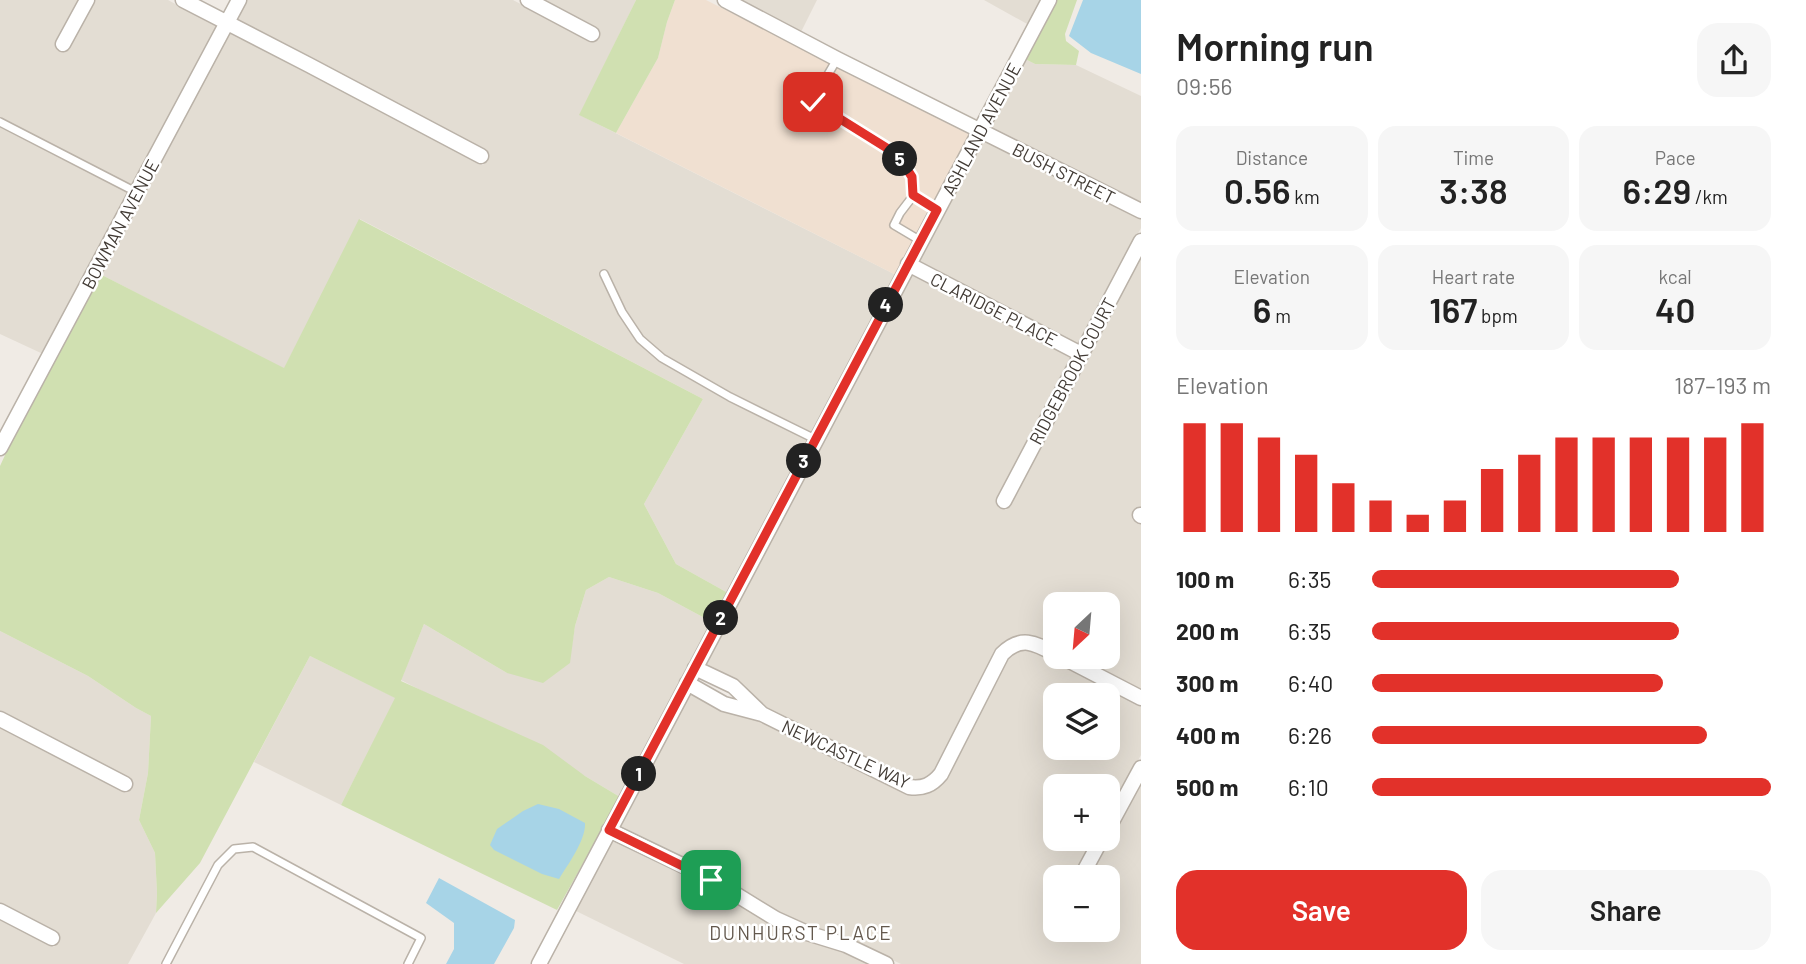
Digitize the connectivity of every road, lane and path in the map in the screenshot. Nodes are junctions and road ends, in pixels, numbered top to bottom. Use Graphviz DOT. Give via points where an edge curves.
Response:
graph roads {
  1 [pos="87,0"];
  2 [pos="183,0"];
  3 [pos="239,0"];
  4 [pos="528,0"];
  5 [pos="725,0"];
  6 [pos="1049,0"];
  7 [pos="227,23"];
  8 [pos="592,34"];
  9 [pos="63,44"];
  10 [pos="837,59"];
  11 [pos="0,122"];
  12 [pos="981,131"];
  13 [pos="481,156"];
  14 [pos="136,193"];
  15 [pos="913,195"];
  16 [pos="937,210"];
  17 [pos="1141,211"];
  18 [pos="921,241"];
  19 [pos="1141,241"];
  20 [pos="908,264"];
  21 [pos="604,274"];
  22 [pos="1081,354"];
  23 [pos="815,439"];
  24 [pos="0,448"];
  25 [pos="1004,501"];
  26 [pos="1043,648"];
  27 [pos="695,668"];
  28 [pos="1085,669"];
  29 [pos="687,683"];
  30 [pos="1141,698"];
  31 [pos="762,714"];
  32 [pos="0,719"];
  33 [pos="1141,768"];
  34 [pos="125,785"];
  35 [pos="1120,807"];
  36 [pos="609,830"];
  37 [pos="0,911"];
  38 [pos="52,938"];
  39 [pos="166,964"];
  40 [pos="408,964"];
  41 [pos="539,964"];
  42 [pos="886,964"];
  1 -- 9 [label="street"];
  2 -- 7 [label="street"];
  3 -- 7 [label="street, BOWMAN AVENUE"];
  4 -- 8 [label="street"];
  5 -- 10 [label="street, BUSH STREET"];
  6 -- 12 [label="street, ASHLAND AVENUE"];
  7 -- 13 [label="street"];
  7 -- 14 [label="street, BOWMAN AVENUE"];
  10 -- 12 [label="street, BUSH STREET"];
  10 -- 15 [label="lane" via="813,102 898,155 912,177"];
  11 -- 14 [label="lane"];
  12 -- 16 [label="street, ASHLAND AVENUE"];
  12 -- 17 [label="street, BUSH STREET"];
  14 -- 24 [label="street, BOWMAN AVENUE"];
  15 -- 16 [label="lane"];
  15 -- 18 [label="lane" via="894,225"];
  16 -- 18 [label="street, ASHLAND AVENUE"];
  18 -- 20 [label="street, ASHLAND AVENUE"];
  19 -- 22 [label="street, RIDGEBROOK COURT"];
  20 -- 22 [label="street, CLARIDGE PLACE"];
  20 -- 23 [label="street, ASHLAND AVENUE"];
  21 -- 23 [label="lane" via="639,339 662,358"];
  22 -- 25 [label="street, RIDGEBROOK COURT"];
  23 -- 27 [label="street, ASHLAND AVENUE"];
  26 -- 31 [label="street, NEWCASTLE WAY" via="1017,643 1002,654 941,774 928,786 909,788"];
  27 -- 29 [label="street, ASHLAND AVENUE"];
  27 -- 31 [label="street, NEWCASTLE WAY" via="733,686"];
  28 -- 30 [label="street"];
  29 -- 31 [label="street, NEWCASTLE WAY" via="724,705"];
  29 -- 36 [label="street, ASHLAND AVENUE"];
  32 -- 34 [label="street"];
  33 -- 35 [label="street"];
  36 -- 41 [label="street, ASHLAND AVENUE"];
  36 -- 42 [label="street" via="711,880 776,919"];
  37 -- 38 [label="street"];
  39 -- 40 [label="lane" via="218,865 234,849 253,847 421,938"];
}
